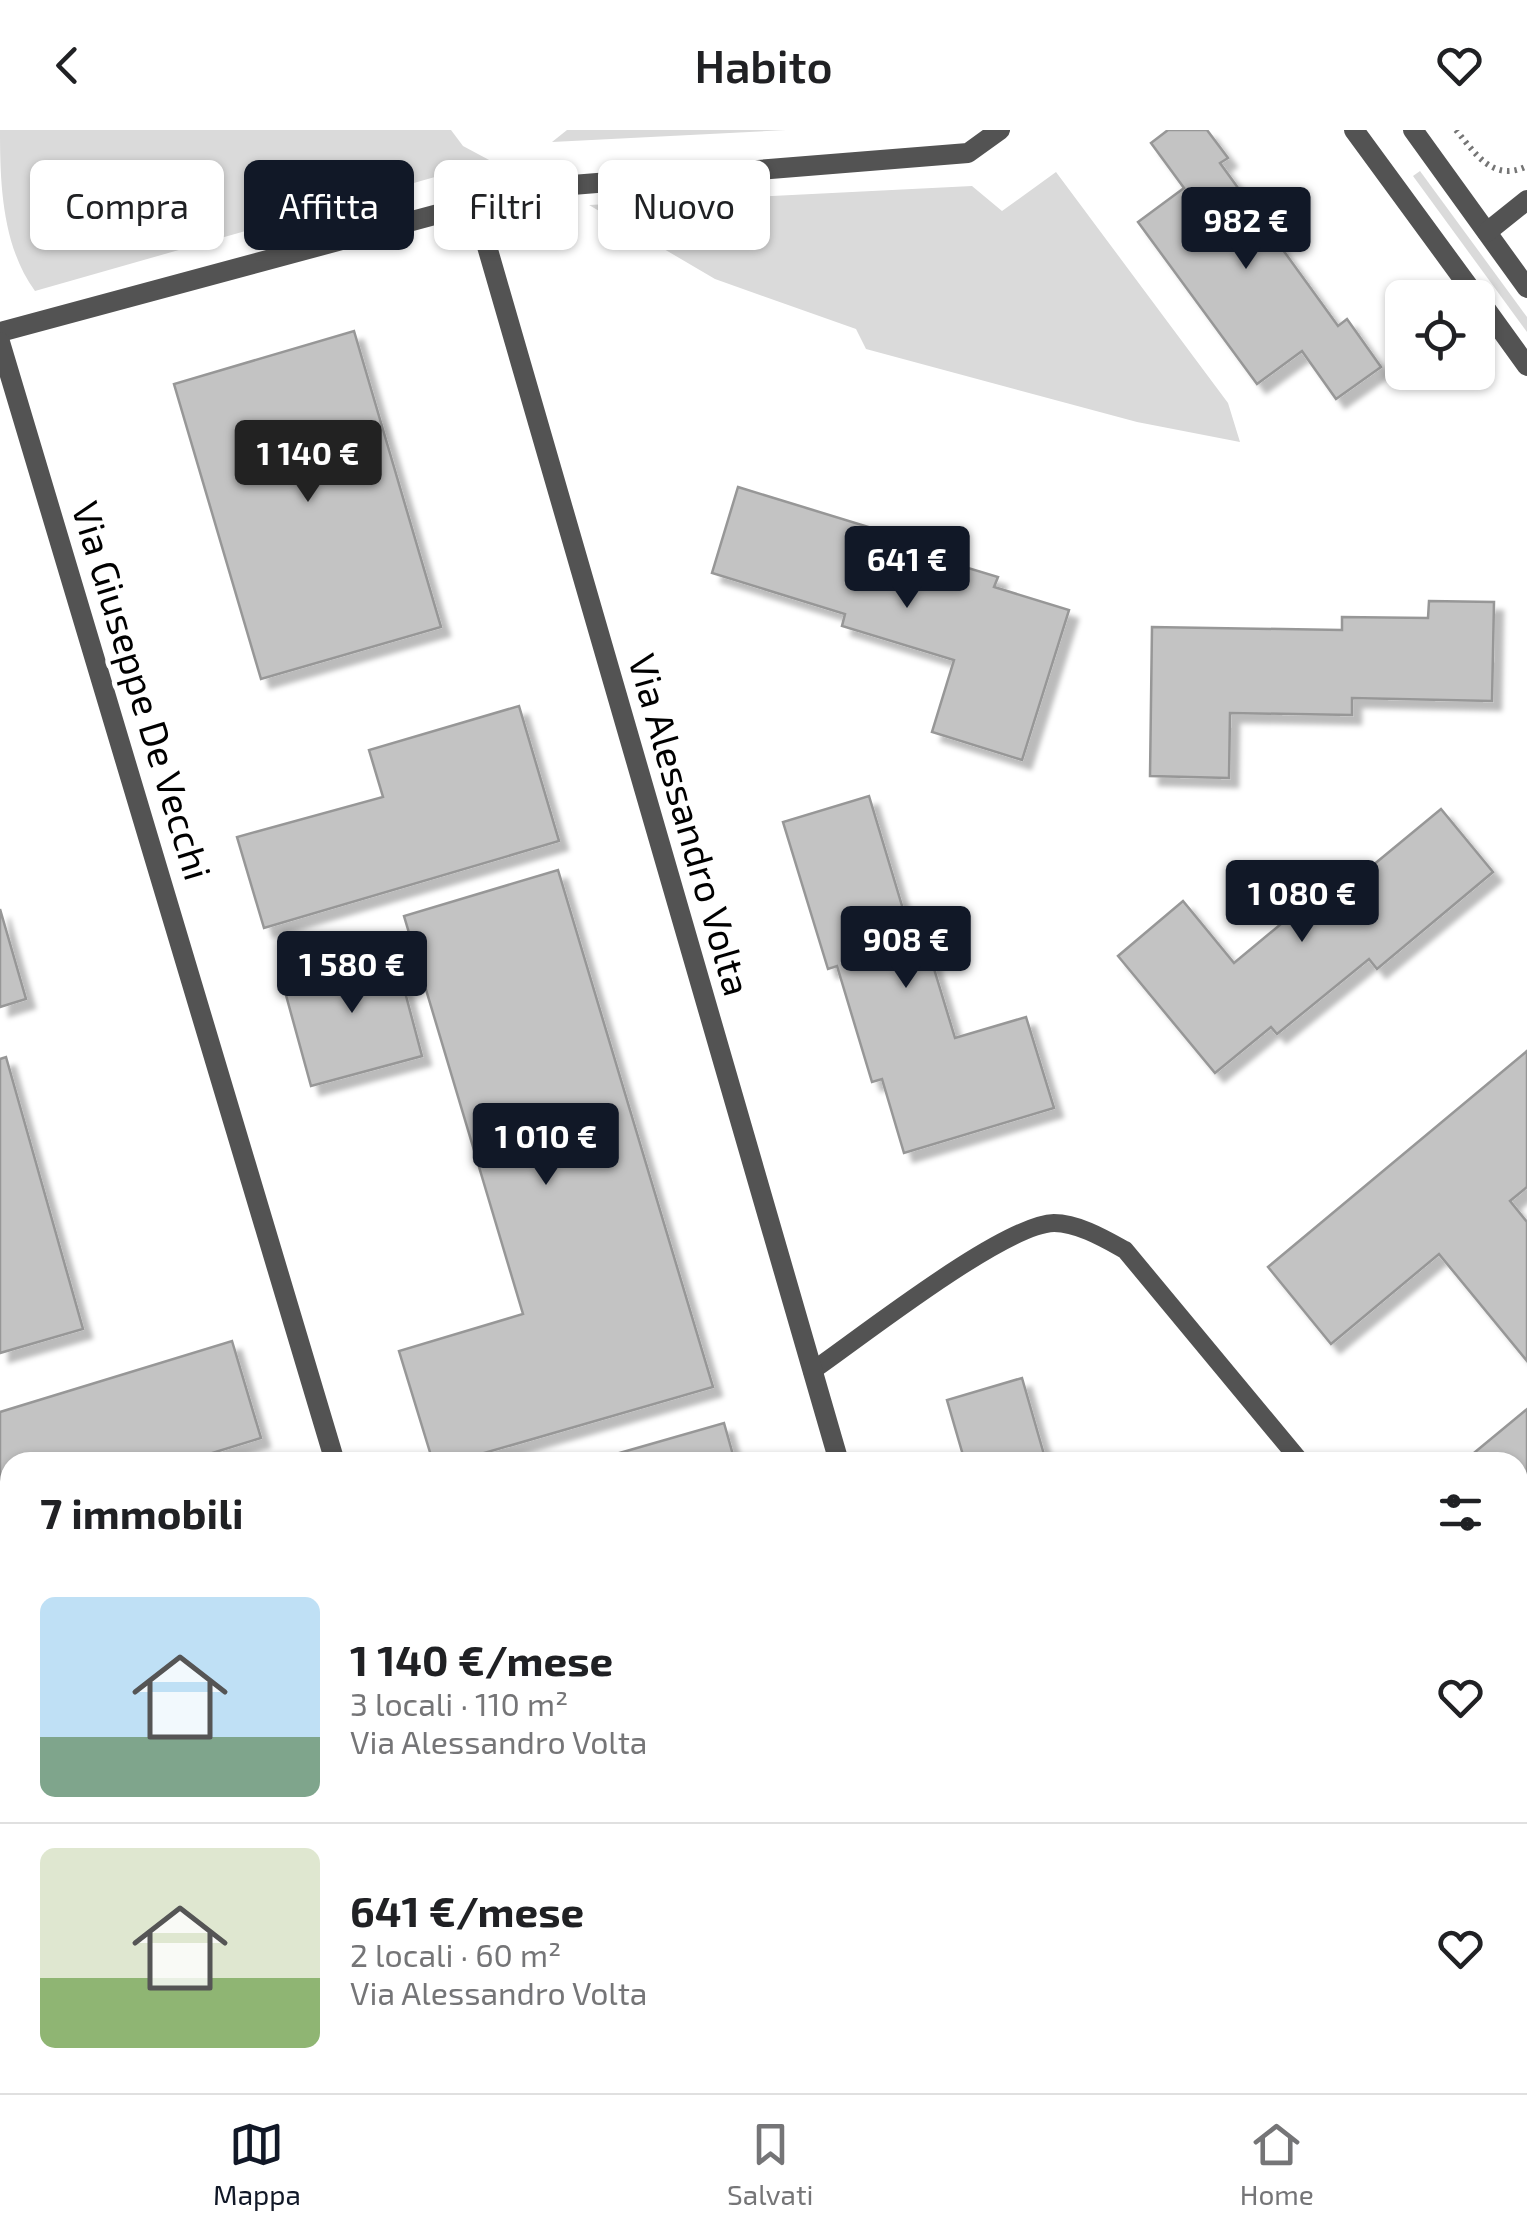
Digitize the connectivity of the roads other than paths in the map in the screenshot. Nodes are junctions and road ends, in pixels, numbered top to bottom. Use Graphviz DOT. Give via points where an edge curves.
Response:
graph roads {
  1 [pos="1000,130"];
  2 [pos="1354,130"];
  3 [pos="1413,130"];
  4 [pos="974,137"];
  5 [pos="578,185"];
  6 [pos="1527,200"];
  7 [pos="434,216"];
  8 [pos="1487,232"];
  9 [pos="489,250"];
  10 [pos="1464,280"];
  11 [pos="1527,288"];
  12 [pos="1495,322"];
  13 [pos="0,332"];
  14 [pos="0,342"];
  15 [pos="1527,366"];
  16 [pos="812,1370"];
  17 [pos="332,1452"];
  18 [pos="836,1452"];
  19 [pos="1293,1452"];
  1 -- 4 [label="street"];
  2 -- 10 [label="street"];
  3 -- 8 [label="street"];
  4 -- 5 [label="street" via="968,153"];
  6 -- 8 [label="street"];
  7 -- 13 [label="street"];
  8 -- 11 [label="street"];
  9 -- 16 [label="street, Via Alessandro Volta"];
  12 -- 15 [label="street"];
  14 -- 17 [label="street, Via Giuseppe De Vecchi"];
  16 -- 18 [label="street, Via Alessandro Volta"];
  16 -- 19 [label="lane" via="1014,1236 1054,1223 1125,1250"];
}
